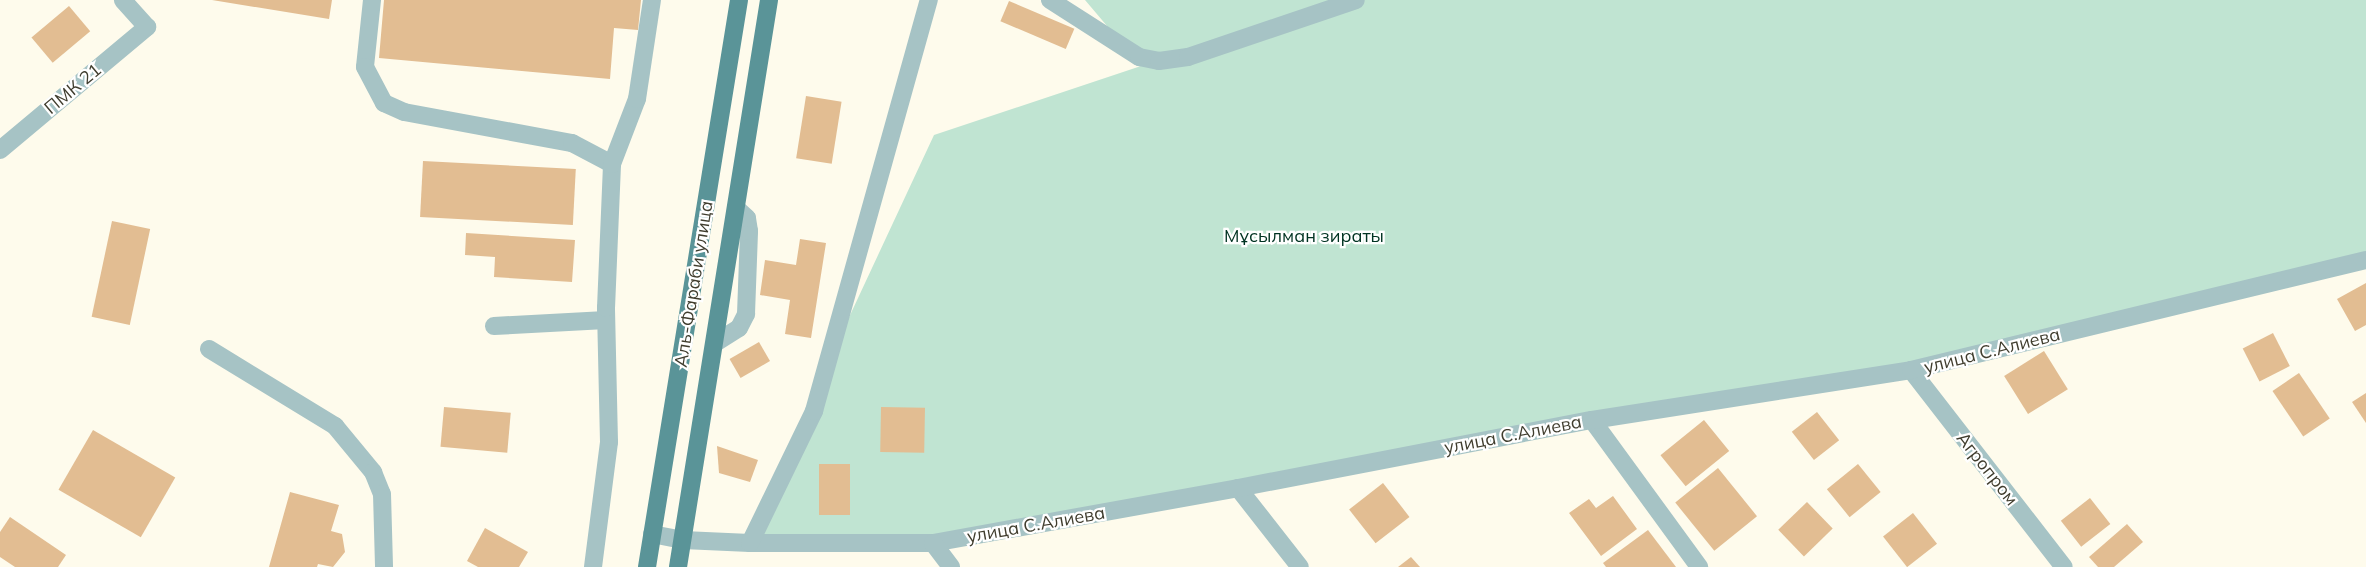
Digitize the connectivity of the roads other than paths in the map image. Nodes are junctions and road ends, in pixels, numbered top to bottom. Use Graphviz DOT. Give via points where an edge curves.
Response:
graph roads {
  1 [pos="123,0"];
  2 [pos="372,0"];
  3 [pos="652,0"];
  4 [pos="739,0"];
  5 [pos="770,0"];
  6 [pos="929,0"];
  7 [pos="1050,0"];
  8 [pos="1356,0"];
  9 [pos="0,150"];
  10 [pos="612,164"];
  11 [pos="737,209"];
  12 [pos="2366,260"];
  13 [pos="606,320"];
  14 [pos="494,326"];
  15 [pos="715,343"];
  16 [pos="209,349"];
  17 [pos="1911,370"];
  18 [pos="1592,420"];
  19 [pos="1238,488"];
  20 [pos="652,534"];
  21 [pos="683,540"];
  22 [pos="750,543"];
  23 [pos="933,543"];
  24 [pos="384,567"];
  25 [pos="593,567"];
  26 [pos="647,567"];
  27 [pos="678,567"];
  28 [pos="951,567"];
  29 [pos="1300,567"];
  30 [pos="1699,567"];
  31 [pos="2064,567"];
  1 -- 9 [label="street, ПМК 21" via="147,27"];
  2 -- 10 [label="street" via="365,67 384,102 404,112 572,143"];
  3 -- 10 [label="street" via="637,99"];
  4 -- 20 [label="main road, Аль-Фараби улица"];
  5 -- 11 [label="main road, Аль-Фараби улица"];
  6 -- 22 [label="street" via="814,411"];
  7 -- 8 [label="street" via="1139,57 1159,61 1188,57"];
  10 -- 13 [label="street"];
  11 -- 15 [label="main road, Аль-Фараби улица"];
  11 -- 15 [label="street" via="747,218 749,231 746,314 739,328"];
  12 -- 17 [label="street, улица С.Алиева"];
  13 -- 14 [label="street"];
  13 -- 25 [label="street" via="609,442"];
  15 -- 21 [label="main road, Аль-Фараби улица"];
  16 -- 24 [label="street" via="335,426 373,472 382,494"];
  17 -- 18 [label="street, улица С.Алиева"];
  17 -- 31 [label="street, Агропром"];
  18 -- 19 [label="street, улица С.Алиева"];
  18 -- 30 [label="street"];
  19 -- 23 [label="street, улица С.Алиева"];
  19 -- 29 [label="street"];
  20 -- 21 [label="street, улица С.Алиева"];
  20 -- 26 [label="main road, Аль-Фараби улица"];
  21 -- 22 [label="street, улица С.Алиева"];
  21 -- 27 [label="main road, Аль-Фараби улица"];
  22 -- 23 [label="street, улица С.Алиева"];
  23 -- 28 [label="street"];
}
